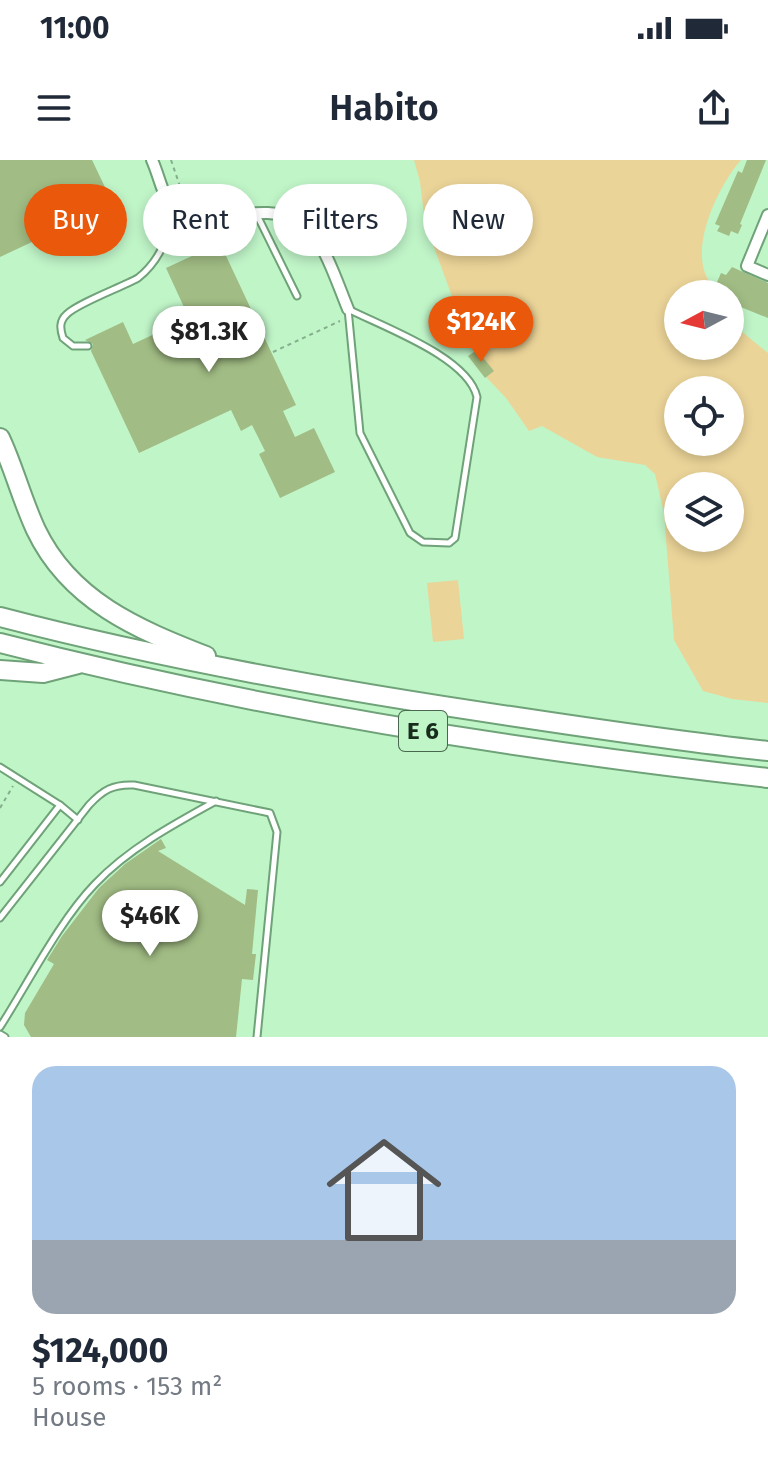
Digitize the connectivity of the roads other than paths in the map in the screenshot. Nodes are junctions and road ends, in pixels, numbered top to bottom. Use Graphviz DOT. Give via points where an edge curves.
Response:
graph roads {
  1 [pos="152,160"];
  2 [pos="161,184"];
  3 [pos="257,212"];
  4 [pos="257,214"];
  5 [pos="768,215"];
  6 [pos="157,256"];
  7 [pos="768,275"];
  8 [pos="297,296"];
  9 [pos="348,313"];
  10 [pos="88,346"];
  11 [pos="0,438"];
  12 [pos="0,617"];
  13 [pos="0,643"];
  14 [pos="81,663"];
  15 [pos="0,670"];
  16 [pos="248,672"];
  17 [pos="768,751"];
  18 [pos="0,767"];
  19 [pos="768,778"];
  20 [pos="216,801"];
  21 [pos="60,805"];
  22 [pos="78,820"];
  23 [pos="0,882"];
  24 [pos="0,918"];
  25 [pos="0,1027"];
  26 [pos="0,1034"];
  27 [pos="5,1037"];
  28 [pos="257,1037"];
  1 -- 2 [label="street"];
  3 -- 9 [label="street" via="297,218 309,228 326,255"];
  4 -- 8 [label="lane"];
  5 -- 7 [label="street" via="747,266"];
  6 -- 10 [label="lane" via="138,278 64,317 63,338 73,346"];
  9 -- 9 [label="lane" via="451,361 475,387 455,538 449,543 423,542 410,533 360,433"];
  11 -- 16 [label="highway" via="37,532 69,579 118,617"];
  12 -- 16 [label="highway, E 6"];
  13 -- 14 [label="highway, E 6"];
  14 -- 15 [label="highway, E 6" via="43,673"];
  14 -- 19 [label="highway, E 6" via="436,733"];
  16 -- 17 [label="highway, E 6" via="439,706"];
  18 -- 21 [label="lane"];
  20 -- 22 [label="lane" via="118,785 105,790"];
  20 -- 25 [label="lane" via="173,824 94,884"];
  20 -- 28 [label="lane" via="270,813 277,832"];
  21 -- 22 [label="lane"];
  21 -- 23 [label="lane"];
  22 -- 24 [label="lane"];
  26 -- 27 [label="lane"];
}
